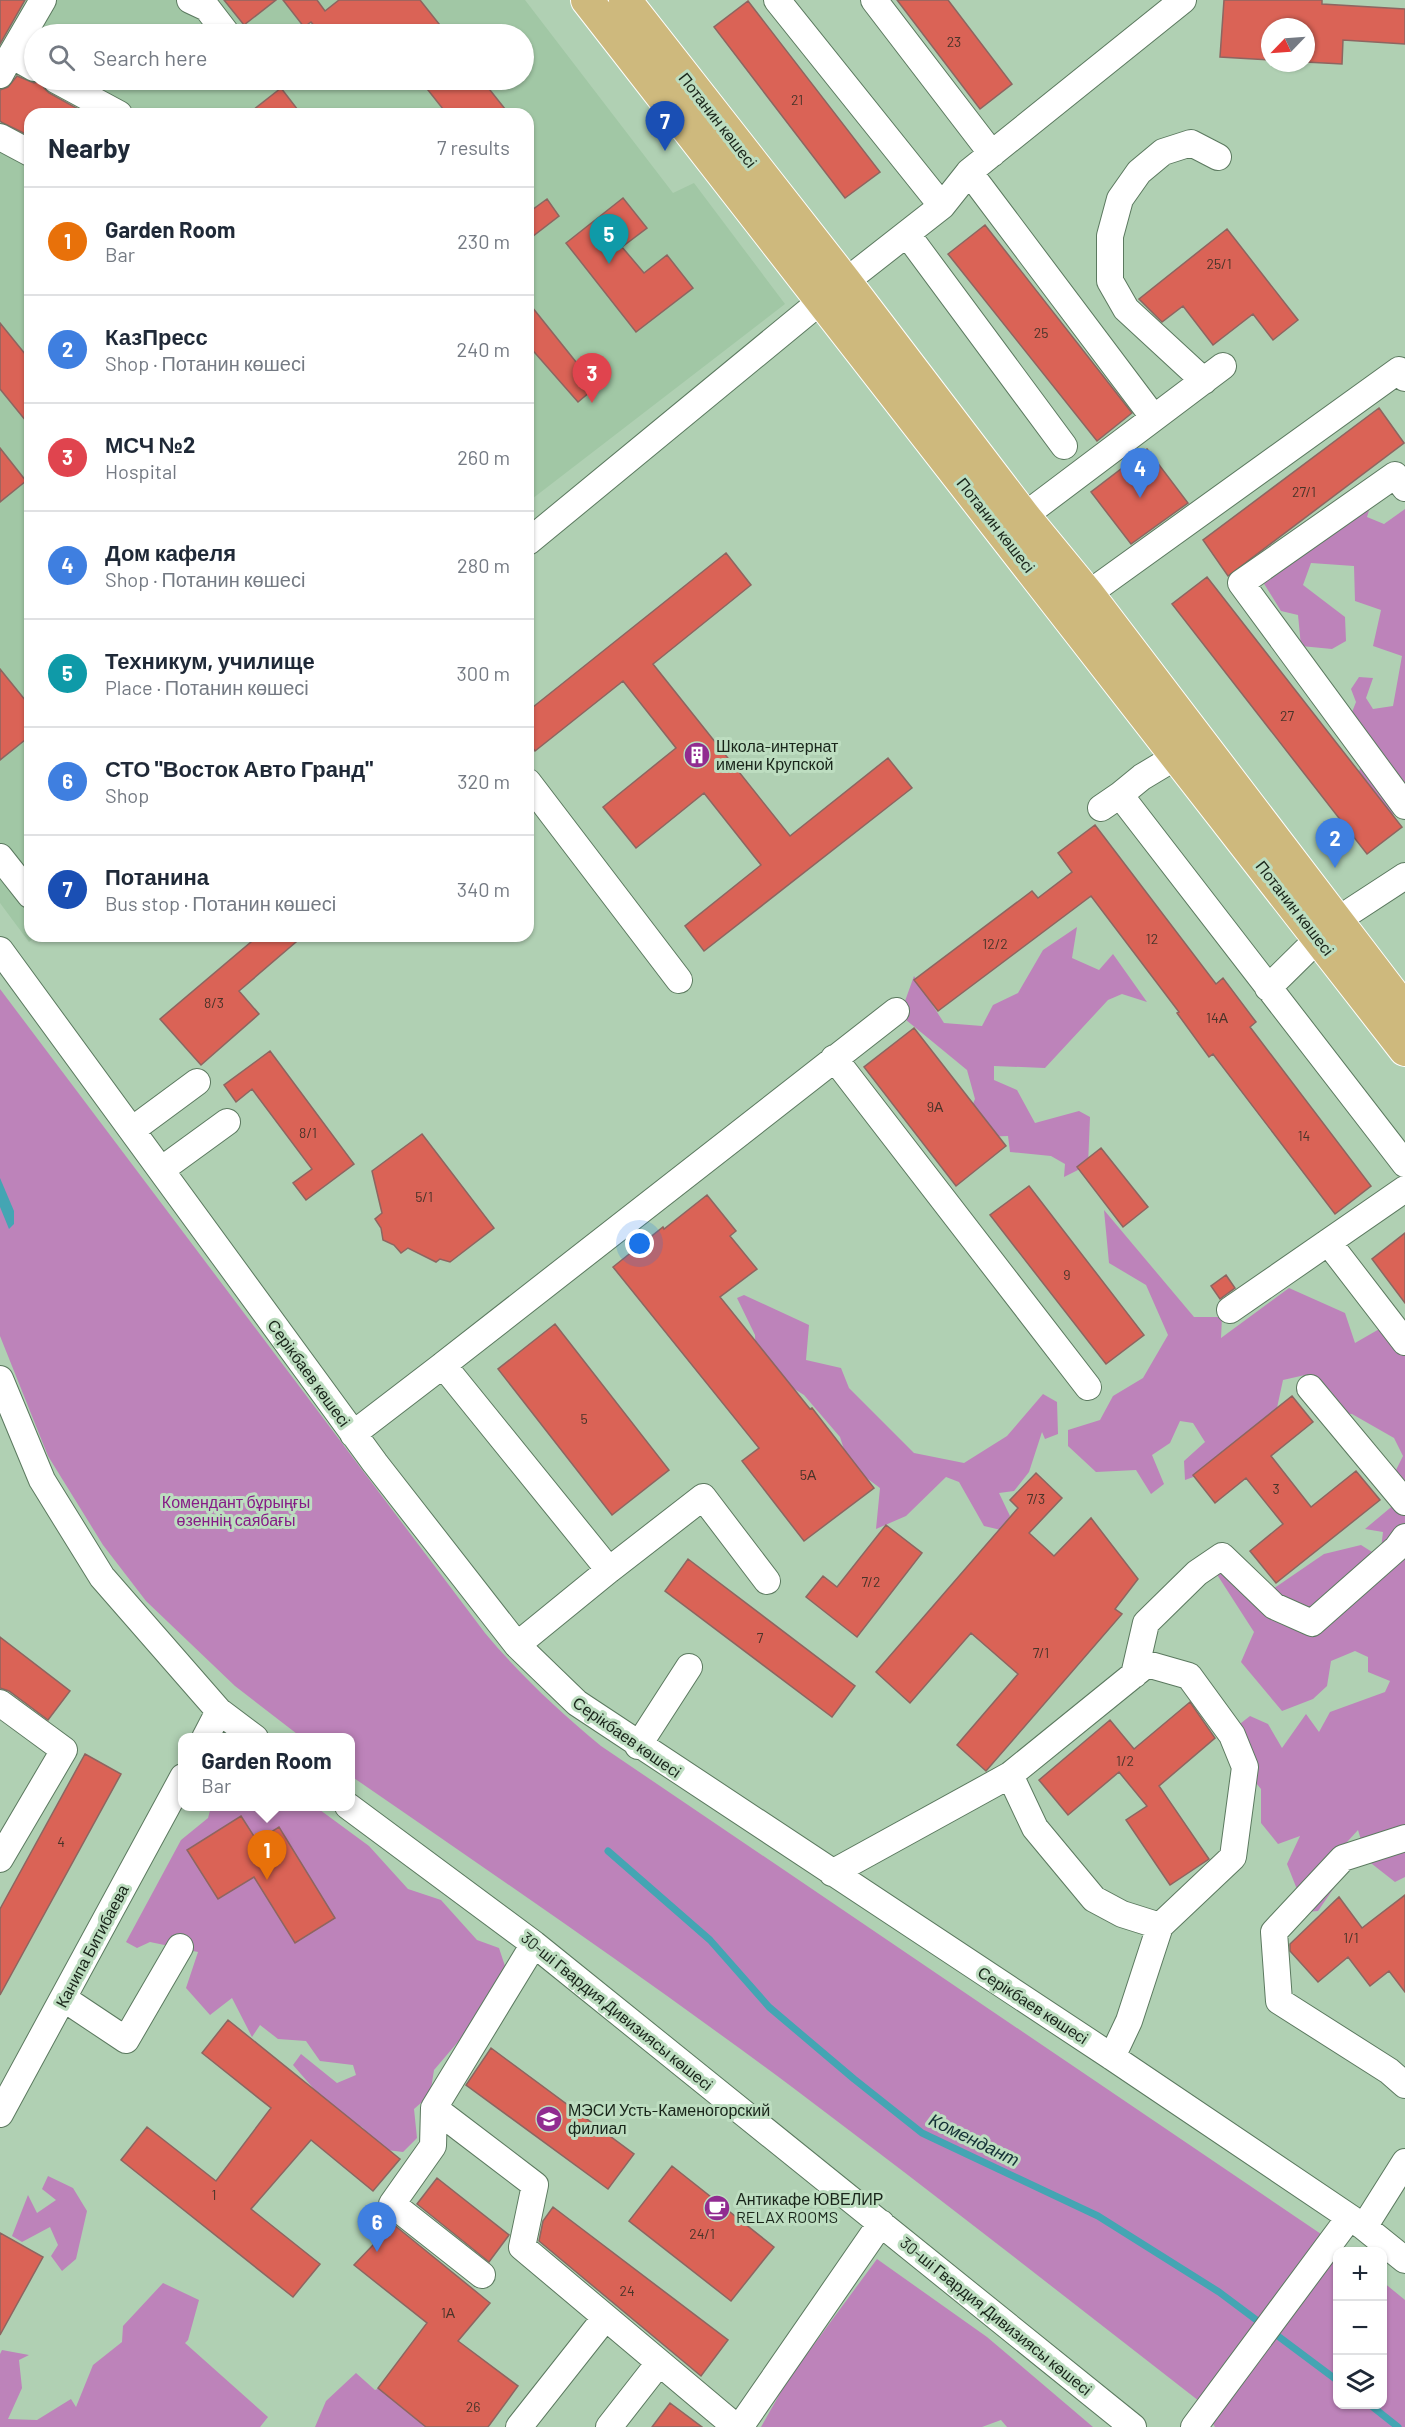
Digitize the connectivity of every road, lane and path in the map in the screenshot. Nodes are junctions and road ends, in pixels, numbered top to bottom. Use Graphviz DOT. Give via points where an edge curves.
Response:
graph roads {
  1 [pos="43,0"];
  2 [pos="190,0"];
  3 [pos="587,0"];
  4 [pos="625,0"];
  5 [pos="777,0"];
  6 [pos="874,0"];
  7 [pos="1183,0"];
  8 [pos="29,24"];
  9 [pos="219,24"];
  10 [pos="24,33"];
  11 [pos="6,65"];
  12 [pos="24,67"];
  13 [pos="75,90"];
  14 [pos="108,108"];
  15 [pos="0,137"];
  16 [pos="24,150"];
  17 [pos="992,154"];
  18 [pos="1218,157"];
  19 [pos="969,172"];
  20 [pos="942,207"];
  21 [pos="907,234"];
  22 [pos="834,291"];
  23 [pos="1405,378"];
  24 [pos="1154,418"];
  25 [pos="1064,446"];
  26 [pos="1405,488"];
  27 [pos="1024,516"];
  28 [pos="534,537"];
  29 [pos="1088,594"];
  30 [pos="1176,756"];
  31 [pos="534,790"];
  32 [pos="1405,806"];
  33 [pos="0,857"];
  34 [pos="1405,876"];
  35 [pos="24,887"];
  36 [pos="1327,929"];
  37 [pos="0,950"];
  38 [pos="679,980"];
  39 [pos="1268,988"];
  40 [pos="1405,1010"];
  41 [pos="896,1011"];
  42 [pos="1405,1050"];
  43 [pos="834,1058"];
  44 [pos="197,1082"];
  45 [pos="227,1122"];
  46 [pos="132,1130"];
  47 [pos="1405,1164"];
  48 [pos="161,1170"];
  49 [pos="1405,1189"];
  50 [pos="1328,1242"];
  51 [pos="1230,1310"];
  52 [pos="1405,1342"];
  53 [pos="443,1365"];
  54 [pos="0,1379"];
  55 [pos="1088,1387"];
  56 [pos="1310,1388"];
  57 [pos="353,1434"];
  58 [pos="1405,1502"];
  59 [pos="1405,1538"];
  60 [pos="609,1570"];
  61 [pos="767,1581"];
  62 [pos="517,1645"];
  63 [pos="689,1667"];
  64 [pos="1134,1675"];
  65 [pos="0,1703"];
  66 [pos="219,1711"];
  67 [pos="207,1733"];
  68 [pos="249,1733"];
  69 [pos="638,1746"];
  70 [pos="1010,1775"];
  71 [pos="178,1786"];
  72 [pos="355,1811"];
  73 [pos="1405,1838"];
  74 [pos="0,1859"];
  75 [pos="832,1873"];
  76 [pos="1160,1926"];
  77 [pos="534,1944"];
  78 [pos="180,1947"];
  79 [pos="63,1998"];
  80 [pos="1112,2057"];
  81 [pos="1405,2085"];
  82 [pos="3,2102"];
  83 [pos="434,2108"];
  84 [pos="1405,2162"];
  85 [pos="1356,2222"];
  86 [pos="881,2223"];
  87 [pos="1405,2260"];
  88 [pos="482,2275"];
  89 [pos="605,2318"];
  90 [pos="659,2363"];
  91 [pos="1128,2425"];
  92 [pos="519,2427"];
  93 [pos="609,2427"];
  94 [pos="736,2427"];
  95 [pos="740,2427"];
  96 [pos="1194,2427"];
  1 -- 8 [label="street"];
  2 -- 9 [label="street" via="207,8"];
  3 -- 22 [label="main road, Потанин көшесі"];
  4 -- 22 [label="main road, Потанин көшесі"];
  5 -- 20 [label="street"];
  6 -- 17 [label="street"];
  7 -- 17 [label="street"];
  10 -- 11 [label="street"];
  11 -- 12 [label="street"];
  13 -- 14 [label="street"];
  15 -- 16 [label="street"];
  17 -- 19 [label="street"];
  18 -- 24 [label="street" via="1191,143 1163,152 1140,172 1120,199 1110,236 1110,281 1126,309 1214,373"];
  19 -- 20 [label="street"];
  19 -- 24 [label="street"];
  20 -- 21 [label="street"];
  21 -- 22 [label="street"];
  21 -- 25 [label="street"];
  22 -- 27 [label="main road, Потанин көшесі"];
  22 -- 28 [label="street"];
  22 -- 30 [label="main road, Потанин көшесі"];
  23 -- 29 [label="street" via="1399,370"];
  24 -- 27 [label="street"];
  26 -- 32 [label="street" via="1395,475 1241,583"];
  27 -- 29 [label="main road, Потанин көшесі"];
  29 -- 36 [label="main road, Потанин көшесі"];
  30 -- 36 [label="main road, Потанин көшесі"];
  30 -- 39 [label="street" via="1110,802"];
  31 -- 38 [label="street"];
  33 -- 35 [label="street"];
  34 -- 36 [label="street"];
  36 -- 39 [label="street"];
  36 -- 40 [label="main road, Потанин көшесі"];
  36 -- 42 [label="main road, Потанин көшесі"];
  37 -- 46 [label="street, Серікбаев көшесі"];
  39 -- 47 [label="street"];
  41 -- 43 [label="street"];
  43 -- 53 [label="street"];
  43 -- 55 [label="street"];
  44 -- 46 [label="street"];
  45 -- 48 [label="street"];
  46 -- 48 [label="street, Серікбаев көшесі"];
  48 -- 57 [label="street, Серікбаев көшесі"];
  49 -- 50 [label="street"];
  50 -- 51 [label="street"];
  50 -- 52 [label="street"];
  53 -- 57 [label="street"];
  53 -- 60 [label="street"];
  54 -- 66 [label="street" via="42,1480 102,1577"];
  56 -- 58 [label="street"];
  57 -- 62 [label="street, Серікбаев көшесі"];
  59 -- 64 [label="street" via="1312,1623 1274,1606 1222,1556 1197,1573 1146,1623"];
  60 -- 61 [label="street" via="703,1497"];
  60 -- 62 [label="street"];
  62 -- 69 [label="street, Серікбаев көшесі" via="577,1703"];
  63 -- 69 [label="street"];
  64 -- 70 [label="street"];
  64 -- 76 [label="street" via="1147,1664 1190,1676 1232,1735 1245,1767 1233,1857"];
  65 -- 74 [label="street" via="63,1750"];
  66 -- 67 [label="street"];
  66 -- 68 [label="street"];
  69 -- 75 [label="street, Серікбаев көшесі"];
  70 -- 75 [label="street"];
  70 -- 76 [label="street" via="1035,1828 1094,1899 1122,1914"];
  71 -- 79 [label="street, Канипа Битибаева"];
  72 -- 77 [label="street, 30-ші Гвардия Дивизиясы көшесі"];
  73 -- 81 [label="street" via="1343,1858 1274,1932 1279,2001 1389,2070"];
  75 -- 80 [label="street, Серікбаев көшесі"];
  76 -- 80 [label="street" via="1129,2021"];
  77 -- 83 [label="street"];
  77 -- 86 [label="street, 30-ші Гвардия Дивизиясы көшесі"];
  78 -- 79 [label="street" via="126,2040"];
  79 -- 82 [label="street, Канипа Битибаева"];
  80 -- 85 [label="street, Серікбаев көшесі"];
  83 -- 88 [label="street" via="433,2146 392,2204"];
  83 -- 89 [label="street" via="535,2185 522,2247"];
  84 -- 85 [label="street"];
  85 -- 87 [label="street, Серікбаев көшесі"];
  85 -- 96 [label="street" via="1283,2305"];
  86 -- 91 [label="street, 30-ші Гвардия Дивизиясы көшесі"];
  86 -- 95 [label="street"];
  89 -- 90 [label="street"];
  89 -- 92 [label="street"];
  90 -- 93 [label="street"];
  90 -- 94 [label="street"];
}
